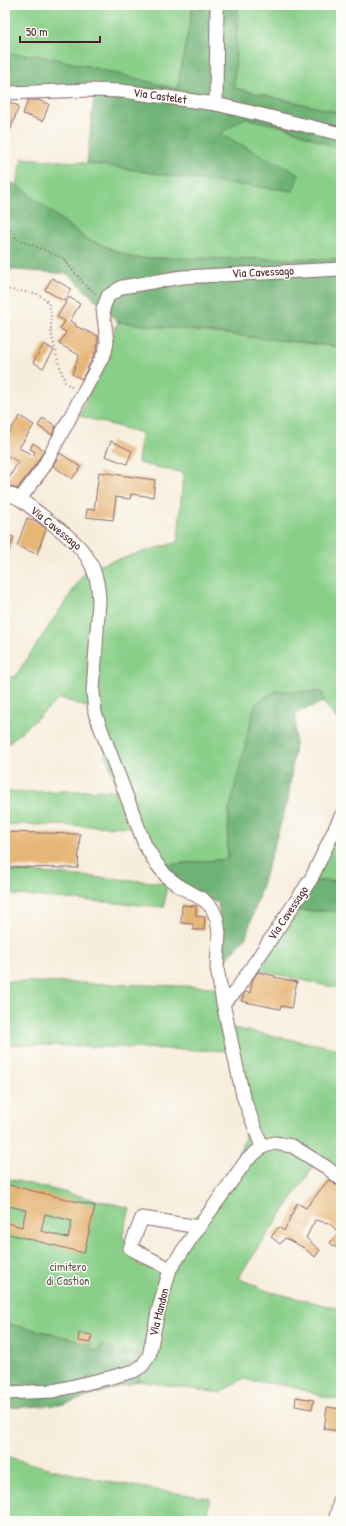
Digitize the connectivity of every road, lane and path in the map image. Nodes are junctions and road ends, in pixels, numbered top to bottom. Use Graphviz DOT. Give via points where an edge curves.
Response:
graph roads {
  1 [pos="217,5"];
  2 [pos="5,93"];
  3 [pos="216,104"];
  4 [pos="341,134"];
  5 [pos="5,224"];
  6 [pos="341,269"];
  7 [pos="5,289"];
  8 [pos="105,303"];
  9 [pos="82,396"];
  10 [pos="5,492"];
  11 [pos="20,499"];
  12 [pos="341,816"];
  13 [pos="223,1003"];
  14 [pos="262,1147"];
  15 [pos="341,1178"];
  16 [pos="199,1227"];
  17 [pos="170,1269"];
  18 [pos="5,1393"];
  19 [pos="341,1496"];
  20 [pos="335,1521"];
  1 -- 3 [label="street"];
  2 -- 3 [label="street, Via Castelet" via="122,91"];
  3 -- 4 [label="street, Via Castelet"];
  5 -- 8 [label="path" via="16,239 63,258 83,283"];
  6 -- 8 [label="street, Via Cavessago" via="182,277 122,287 108,296"];
  7 -- 9 [label="path" via="38,294 48,302 51,332 65,382"];
  8 -- 9 [label="street, Via Cavessago" via="103,308 106,347"];
  9 -- 11 [label="street, Via Cavessago" via="43,468"];
  10 -- 11 [label="street"];
  11 -- 13 [label="street, Via Cavessago" via="81,547 94,570 99,601 93,692 98,723 149,854 173,882 204,900 215,913 219,926 217,968"];
  12 -- 13 [label="street, Via Cavessago" via="311,879 235,992"];
  13 -- 14 [label="street, Via Cavessago" via="243,1096"];
  14 -- 15 [label="street" via="274,1143 292,1146"];
  14 -- 16 [label="street, Via Mandon" via="246,1161"];
  16 -- 17 [label="street, Via Mandon"];
  16 -- 17 [label="street" via="142,1218 130,1248"];
  17 -- 18 [label="street, Via Mandon" via="148,1356 142,1366 134,1371 53,1391"];
  19 -- 20 [label="street"];
}
